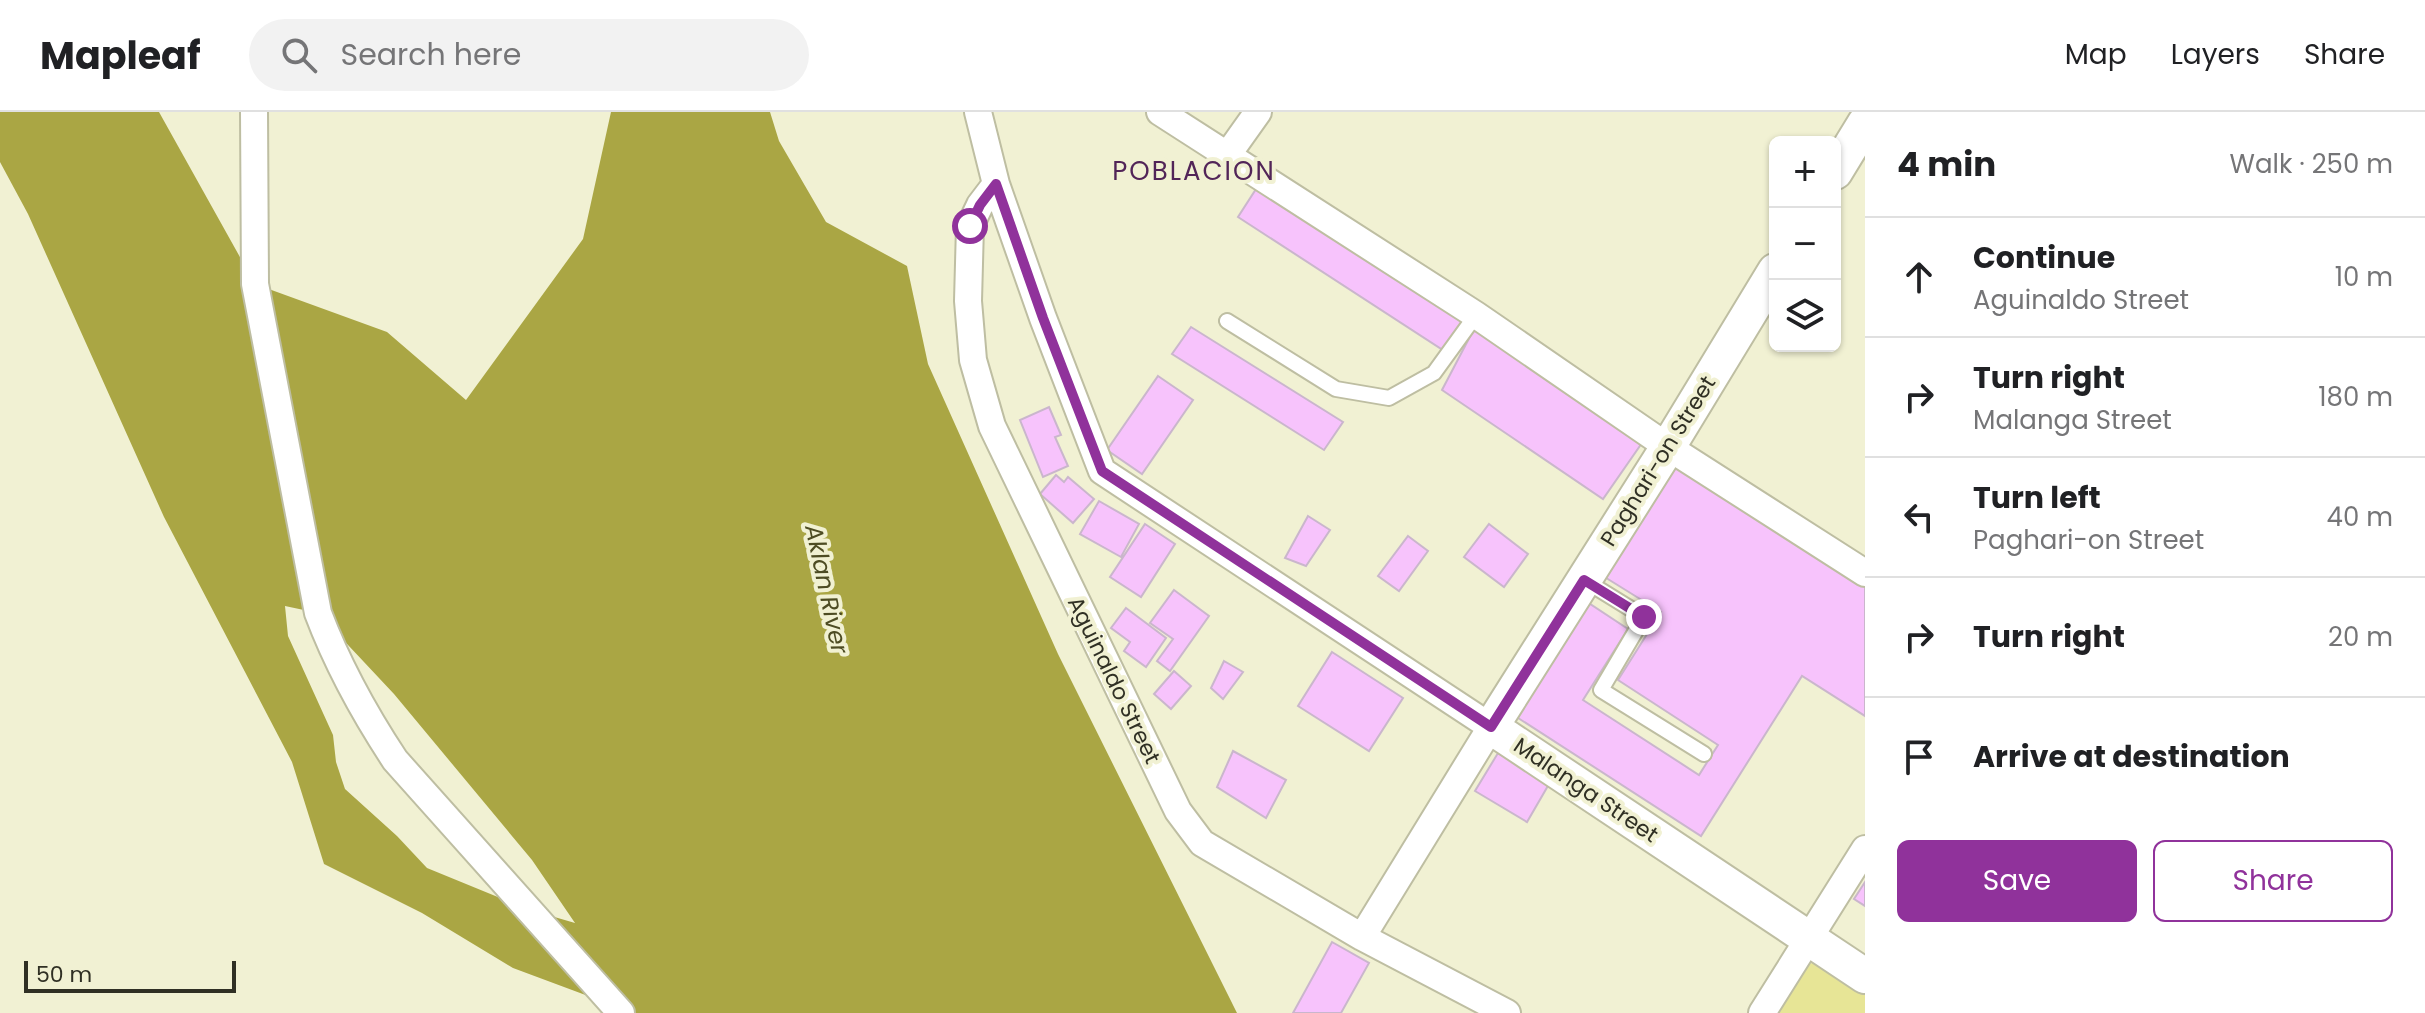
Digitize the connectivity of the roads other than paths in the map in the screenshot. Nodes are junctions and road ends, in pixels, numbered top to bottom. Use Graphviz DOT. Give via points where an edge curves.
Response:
graph roads {
  1 [pos="254,112"];
  2 [pos="978,112"];
  3 [pos="1160,112"];
  4 [pos="1258,112"];
  5 [pos="1865,123"];
  6 [pos="1226,157"];
  7 [pos="1841,162"];
  8 [pos="996,184"];
  9 [pos="1770,280"];
  10 [pos="1476,315"];
  11 [pos="1227,321"];
  12 [pos="1668,447"];
  13 [pos="1865,573"];
  14 [pos="1584,580"];
  15 [pos="1491,727"];
  16 [pos="1704,754"];
  17 [pos="1865,849"];
  18 [pos="1362,937"];
  19 [pos="1808,939"];
  20 [pos="1865,976"];
  21 [pos="1502,1012"];
  22 [pos="621,1013"];
  23 [pos="1762,1013"];
  1 -- 22 [label="street" via="255,284 318,613 337,662 395,760"];
  2 -- 8 [label="street, Malanga Street"];
  3 -- 6 [label="street"];
  4 -- 6 [label="street"];
  5 -- 7 [label="street"];
  6 -- 10 [label="street"];
  8 -- 15 [label="street, Malanga Street" via="1102,471"];
  8 -- 18 [label="street, Aguinaldo Street" via="970,226 968,301 973,360 992,426 1178,811 1202,843"];
  9 -- 12 [label="street, Paghari-on Street"];
  10 -- 11 [label="lane" via="1434,373 1389,398 1336,389"];
  10 -- 12 [label="street"];
  12 -- 13 [label="street"];
  12 -- 14 [label="street, Paghari-on Street"];
  14 -- 15 [label="street, Paghari-on Street"];
  14 -- 16 [label="lane" via="1644,617 1601,690"];
  15 -- 18 [label="street, Paghari-on Street"];
  15 -- 19 [label="street, Malanga Street"];
  17 -- 19 [label="street"];
  18 -- 21 [label="street, Aguinaldo Street"];
  19 -- 20 [label="street, Malanga Street"];
  19 -- 23 [label="street"];
}
